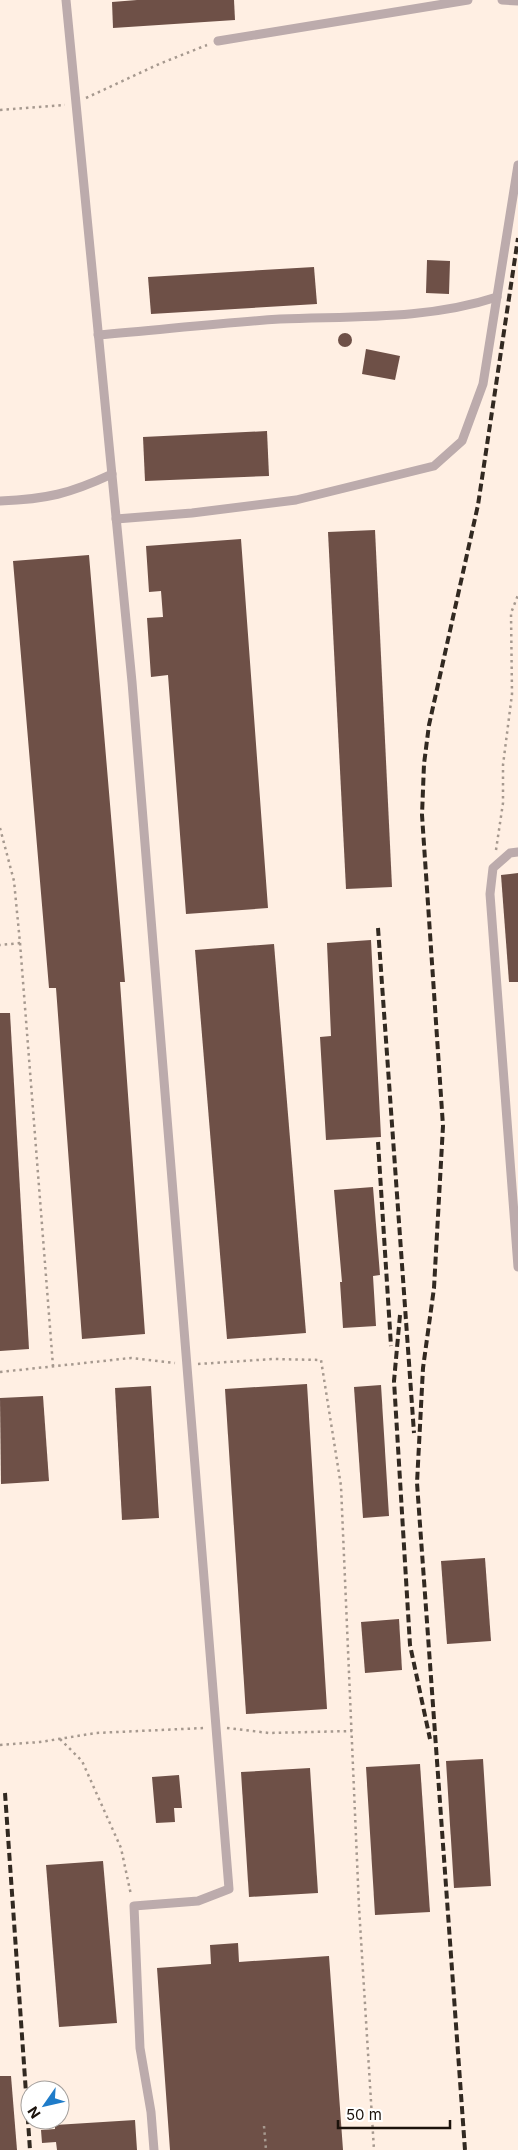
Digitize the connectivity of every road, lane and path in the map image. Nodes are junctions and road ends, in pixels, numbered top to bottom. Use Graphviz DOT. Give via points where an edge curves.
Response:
graph roads {
  1 [pos="66,0"];
  2 [pos="468,0"];
  3 [pos="502,0"];
  4 [pos="518,1"];
  5 [pos="218,41"];
  6 [pos="76,103"];
  7 [pos="0,110"];
  8 [pos="518,165"];
  9 [pos="497,297"];
  10 [pos="98,335"];
  11 [pos="112,474"];
  12 [pos="0,501"];
  13 [pos="116,519"];
  14 [pos="518,595"];
  15 [pos="0,828"];
  16 [pos="518,852"];
  17 [pos="493,868"];
  18 [pos="20,943"];
  19 [pos="0,945"];
  20 [pos="518,1268"];
  21 [pos="187,1364"];
  22 [pos="53,1366"];
  23 [pos="0,1372"];
  24 [pos="216,1727"];
  25 [pos="352,1731"];
  26 [pos="60,1739"];
  27 [pos="0,1745"];
  28 [pos="134,1906"];
  29 [pos="264,2126"];
  30 [pos="154,2150"];
  31 [pos="266,2150"];
  32 [pos="374,2150"];
  1 -- 6 [label="lane"];
  2 -- 5 [label="lane"];
  3 -- 4 [label="lane"];
  5 -- 6 [label="path" via="159,64"];
  6 -- 7 [label="path"];
  6 -- 10 [label="lane"];
  8 -- 9 [label="lane"];
  9 -- 10 [label="lane" via="466,307 422,314 278,320"];
  9 -- 13 [label="lane" via="483,384 462,441 434,466 296,500"];
  10 -- 11 [label="lane"];
  11 -- 12 [label="lane" via="76,491 41,499"];
  11 -- 13 [label="lane"];
  13 -- 21 [label="lane"];
  14 -- 17 [label="path" via="511,613 512,694 503,765 503,803"];
  15 -- 18 [label="path" via="14,881"];
  16 -- 17 [label="lane" via="510,853"];
  17 -- 20 [label="lane" via="490,894"];
  18 -- 19 [label="path"];
  18 -- 22 [label="path"];
  21 -- 22 [label="path" via="131,1358"];
  21 -- 24 [label="lane"];
  21 -- 25 [label="path" via="321,1360 341,1486"];
  22 -- 23 [label="path"];
  24 -- 25 [label="path" via="269,1733"];
  24 -- 26 [label="path" via="96,1733"];
  24 -- 28 [label="lane" via="229,1889 198,1901"];
  25 -- 32 [label="path"];
  26 -- 27 [label="path"];
  26 -- 28 [label="path" via="82,1761 110,1822 121,1848"];
  28 -- 30 [label="lane" via="140,2048"];
  29 -- 31 [label="path"];
}
